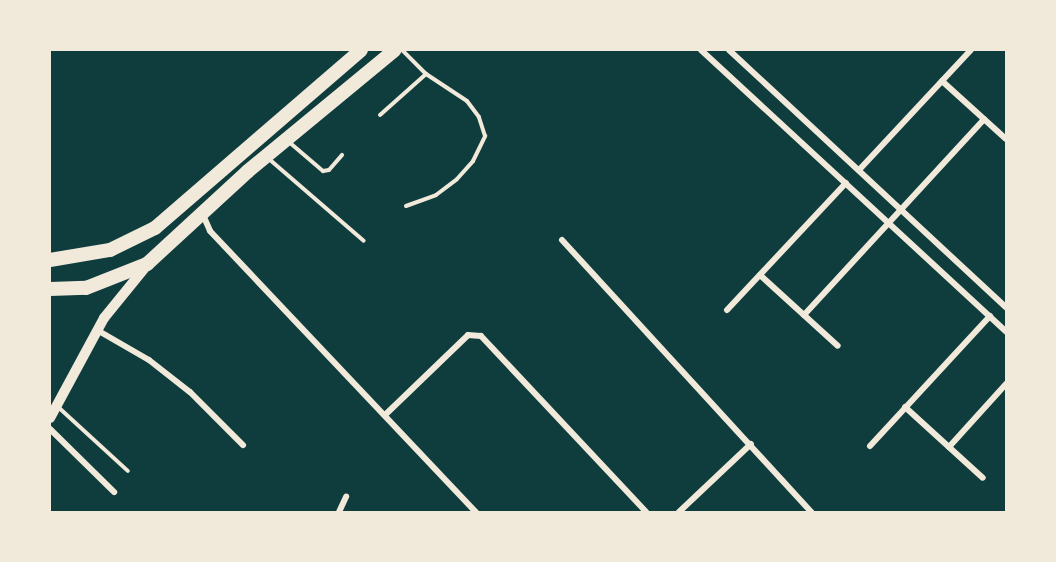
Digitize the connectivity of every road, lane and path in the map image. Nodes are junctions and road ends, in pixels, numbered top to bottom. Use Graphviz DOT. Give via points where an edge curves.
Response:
graph roads {
  1 [pos="362,50"];
  2 [pos="395,50"];
  3 [pos="402,50"];
  4 [pos="700,50"];
  5 [pos="729,50"];
  6 [pos="971,50"];
  7 [pos="426,74"];
  8 [pos="942,81"];
  9 [pos="380,115"];
  10 [pos="984,119"];
  11 [pos="1006,139"];
  12 [pos="286,140"];
  13 [pos="342,155"];
  14 [pos="266,156"];
  15 [pos="859,170"];
  16 [pos="846,183"];
  17 [pos="406,206"];
  18 [pos="901,209"];
  19 [pos="203,215"];
  20 [pos="889,223"];
  21 [pos="562,240"];
  22 [pos="364,241"];
  23 [pos="50,260"];
  24 [pos="147,264"];
  25 [pos="760,274"];
  26 [pos="50,289"];
  27 [pos="1005,302"];
  28 [pos="727,310"];
  29 [pos="804,315"];
  30 [pos="990,316"];
  31 [pos="97,330"];
  32 [pos="1006,332"];
  33 [pos="838,346"];
  34 [pos="1006,384"];
  35 [pos="56,406"];
  36 [pos="905,407"];
  37 [pos="385,415"];
  38 [pos="50,418"];
  39 [pos="50,429"];
  40 [pos="243,444"];
  41 [pos="751,444"];
  42 [pos="870,446"];
  43 [pos="949,447"];
  44 [pos="128,471"];
  45 [pos="983,478"];
  46 [pos="114,492"];
  47 [pos="346,497"];
  48 [pos="339,513"];
  49 [pos="476,513"];
  50 [pos="646,513"];
  51 [pos="679,513"];
  52 [pos="811,513"];
  1 -- 23 [label="highway" via="155,228 110,250"];
  2 -- 12 [label="highway"];
  3 -- 7 [label="lane"];
  4 -- 16 [label="street"];
  5 -- 15 [label="street"];
  6 -- 8 [label="street"];
  7 -- 9 [label="lane"];
  7 -- 17 [label="lane" via="467,101 479,117 485,136 473,161 457,179 435,195"];
  8 -- 10 [label="street"];
  8 -- 15 [label="street"];
  10 -- 11 [label="street"];
  10 -- 18 [label="street"];
  12 -- 13 [label="lane" via="323,171 329,171"];
  12 -- 14 [label="highway"];
  14 -- 19 [label="highway"];
  14 -- 22 [label="lane"];
  15 -- 18 [label="street"];
  16 -- 20 [label="street"];
  16 -- 25 [label="street"];
  18 -- 20 [label="street"];
  18 -- 27 [label="street"];
  19 -- 24 [label="highway"];
  19 -- 37 [label="street" via="210,231"];
  20 -- 29 [label="street"];
  20 -- 30 [label="street"];
  21 -- 41 [label="street"];
  24 -- 26 [label="highway" via="86,288"];
  24 -- 31 [label="street" via="120,294"];
  25 -- 28 [label="street"];
  25 -- 29 [label="street"];
  29 -- 33 [label="street"];
  30 -- 32 [label="street"];
  30 -- 36 [label="street"];
  31 -- 35 [label="street"];
  31 -- 40 [label="street" via="149,360 190,392 217,423"];
  34 -- 43 [label="street"];
  35 -- 38 [label="street"];
  35 -- 44 [label="lane"];
  36 -- 42 [label="street"];
  36 -- 43 [label="street"];
  37 -- 49 [label="street"];
  37 -- 50 [label="street" via="468,335 481,336"];
  39 -- 46 [label="street"];
  41 -- 51 [label="street"];
  41 -- 52 [label="street"];
  43 -- 45 [label="street"];
  47 -- 48 [label="street"];
}
